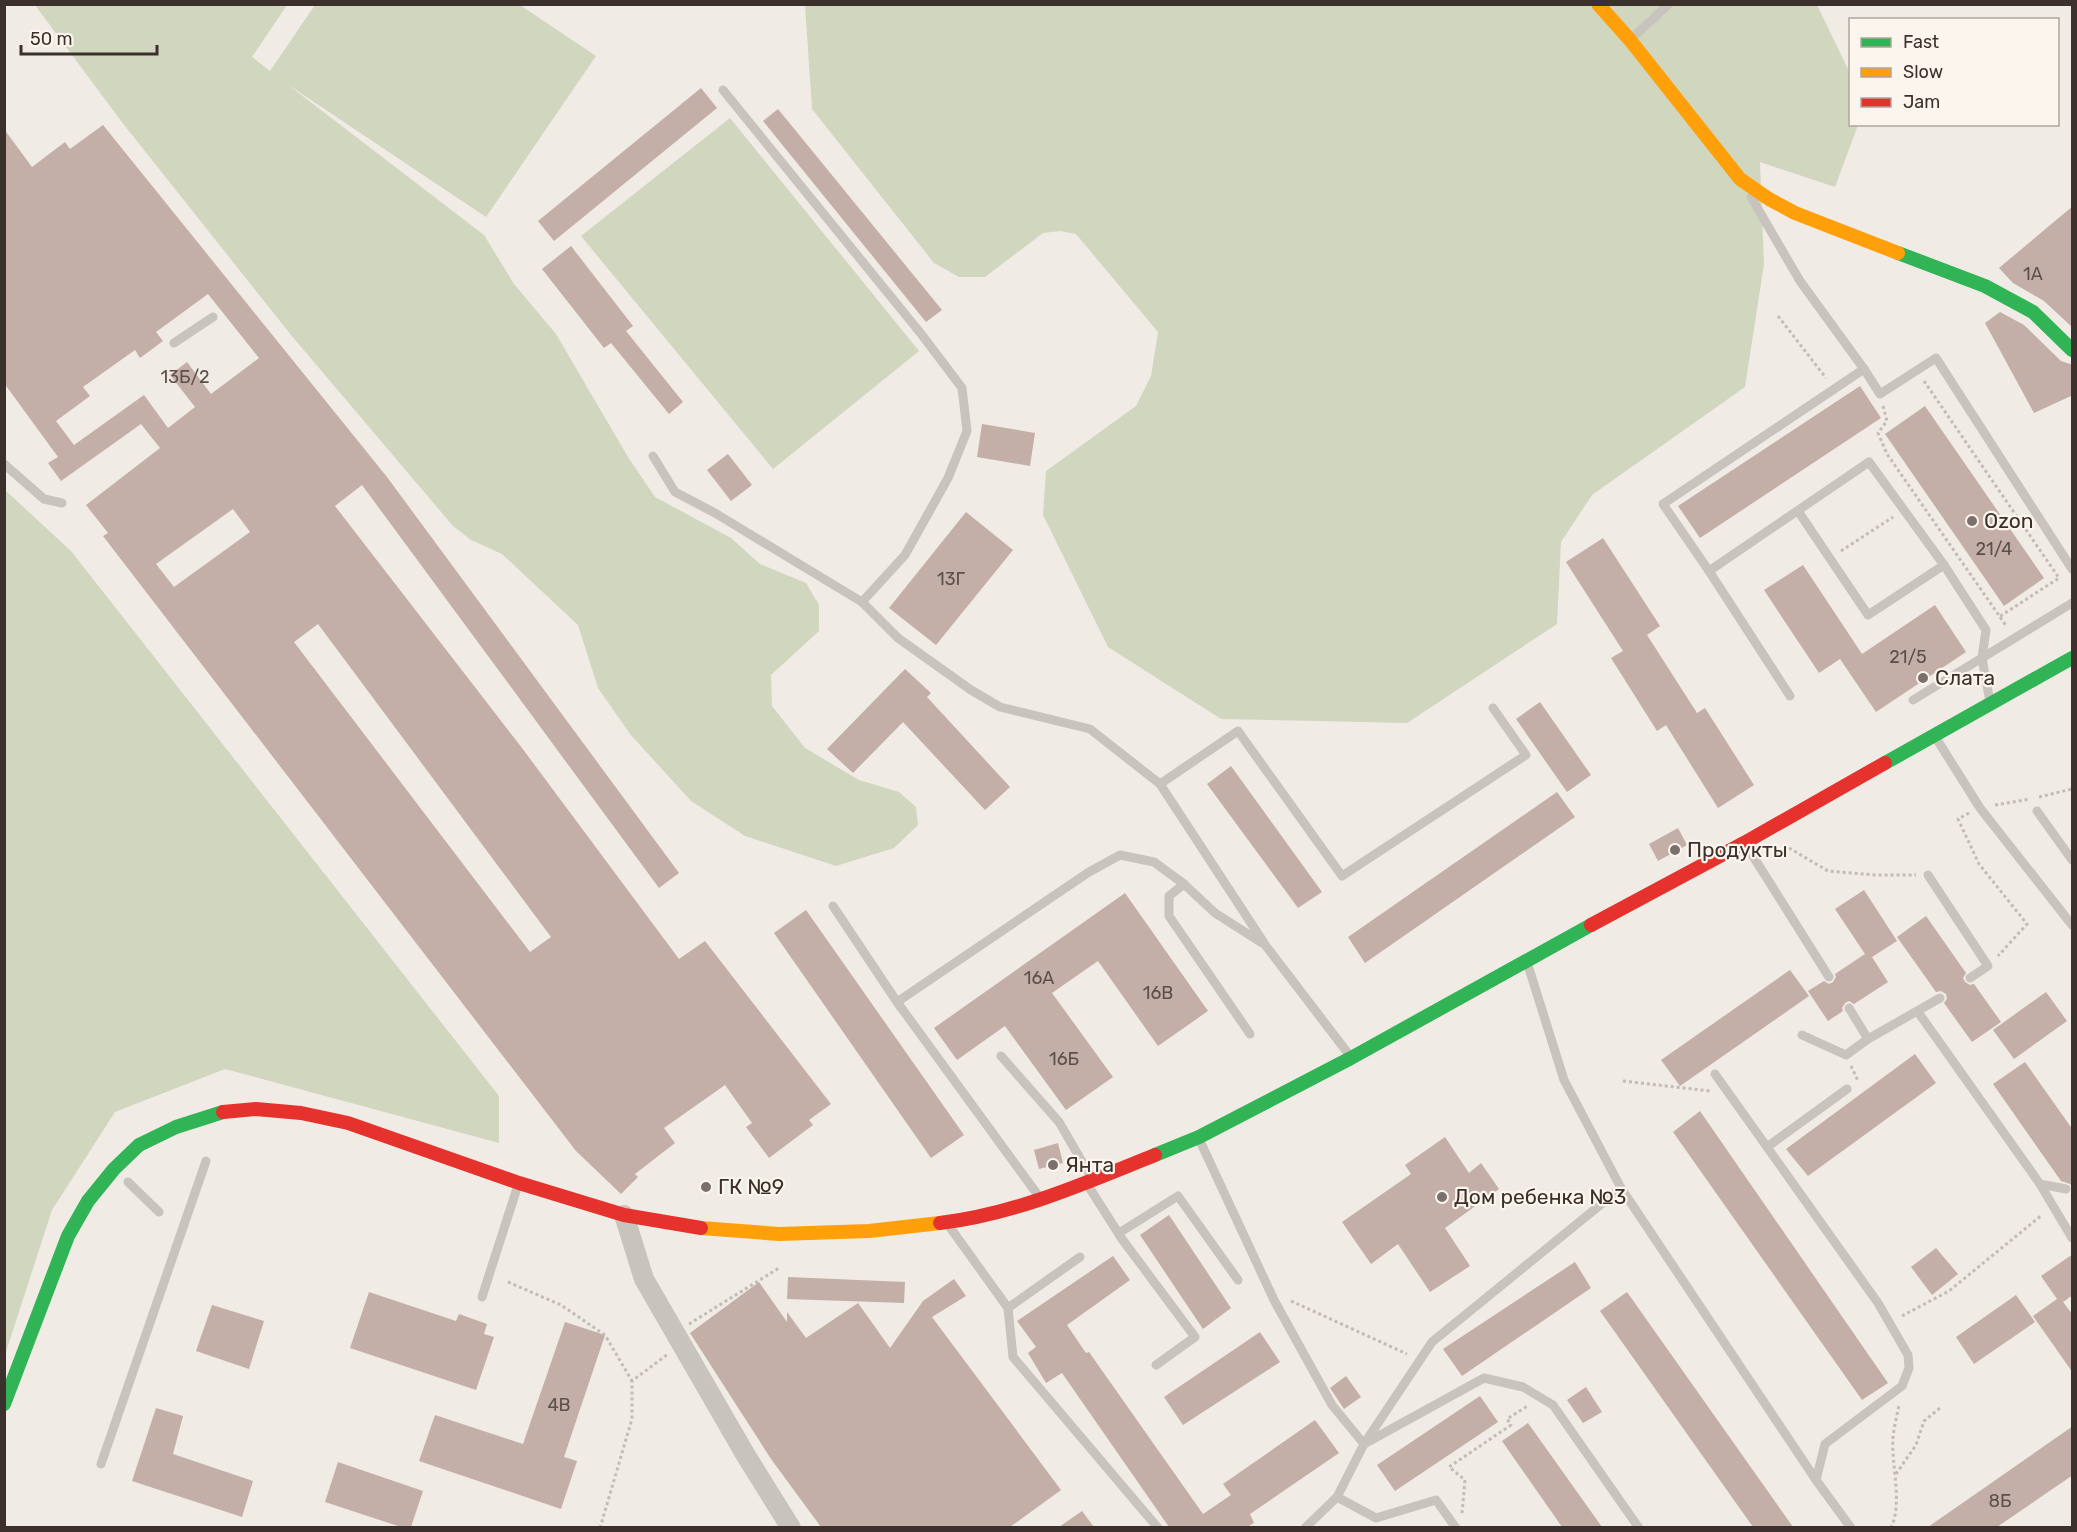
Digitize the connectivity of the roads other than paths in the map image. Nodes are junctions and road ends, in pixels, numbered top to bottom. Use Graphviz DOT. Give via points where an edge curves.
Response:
graph roads {
  1 [pos="1598,4"];
  2 [pos="1669,4"];
  3 [pos="1630,40"];
  4 [pos="723,90"];
  5 [pos="1740,179"];
  6 [pos="213,317"];
  7 [pos="174,343"];
  8 [pos="2073,350"];
  9 [pos="1864,369"];
  10 [pos="653,456"];
  11 [pos="4,464"];
  12 [pos="62,503"];
  13 [pos="1798,511"];
  14 [pos="1944,566"];
  15 [pos="2073,569"];
  16 [pos="1709,572"];
  17 [pos="862,602"];
  18 [pos="2073,603"];
  19 [pos="1982,658"];
  20 [pos="2073,658"];
  21 [pos="1790,696"];
  22 [pos="1913,700"];
  23 [pos="1990,705"];
  24 [pos="1493,708"];
  25 [pos="1935,735"];
  26 [pos="1160,784"];
  27 [pos="2037,811"];
  28 [pos="1744,843"];
  29 [pos="2073,860"];
  30 [pos="1928,875"];
  31 [pos="1184,884"];
  32 [pos="833,906"];
  33 [pos="2073,925"];
  34 [pos="1266,945"];
  35 [pos="1526,960"];
  36 [pos="1829,977"];
  37 [pos="1970,978"];
  38 [pos="1940,998"];
  39 [pos="897,1002"];
  40 [pos="1849,1008"];
  41 [pos="1918,1012"];
  42 [pos="1250,1034"];
  43 [pos="1802,1035"];
  44 [pos="1868,1040"];
  45 [pos="1001,1056"];
  46 [pos="1352,1058"];
  47 [pos="1715,1074"];
  48 [pos="1847,1089"];
  49 [pos="1199,1137"];
  50 [pos="1767,1147"];
  51 [pos="206,1161"];
  52 [pos="1089,1181"];
  53 [pos="128,1182"];
  54 [pos="519,1183"];
  55 [pos="2040,1184"];
  56 [pos="1621,1188"];
  57 [pos="2066,1189"];
  58 [pos="1042,1200"];
  59 [pos="159,1212"];
  60 [pos="624,1215"];
  61 [pos="946,1222"];
  62 [pos="1119,1233"];
  63 [pos="2073,1238"];
  64 [pos="1080,1257"];
  65 [pos="1238,1280"];
  66 [pos="482,1297"];
  67 [pos="1008,1308"];
  68 [pos="1156,1365"];
  69 [pos="4,1404"];
  70 [pos="1364,1444"];
  71 [pos="101,1464"];
  72 [pos="1816,1480"];
  73 [pos="1337,1497"];
  74 [pos="790,1527"];
  75 [pos="1158,1527"];
  76 [pos="1305,1527"];
  77 [pos="1456,1527"];
  78 [pos="1639,1527"];
  79 [pos="1851,1527"];
  1 -- 3 [label="street"];
  2 -- 3 [label="lane"];
  3 -- 5 [label="street"];
  4 -- 17 [label="lane" via="962,388 967,431 948,478 905,555"];
  5 -- 8 [label="street" via="1795,213 1985,286 2033,312"];
  5 -- 9 [label="lane" via="1800,281"];
  6 -- 7 [label="lane"];
  9 -- 15 [label="lane" via="1880,394 1936,358"];
  9 -- 16 [label="lane" via="1663,504"];
  10 -- 17 [label="lane" via="675,492"];
  11 -- 12 [label="lane" via="44,499"];
  13 -- 14 [label="lane" via="1869,462"];
  13 -- 14 [label="lane" via="1868,615"];
  13 -- 16 [label="lane"];
  14 -- 19 [label="lane" via="1986,630"];
  16 -- 21 [label="lane"];
  17 -- 26 [label="lane" via="898,638 971,690 1000,707 1090,729"];
  18 -- 19 [label="lane"];
  19 -- 22 [label="lane"];
  19 -- 23 [label="lane"];
  20 -- 23 [label="street"];
  23 -- 25 [label="street"];
  24 -- 26 [label="lane" via="1526,755 1342,876 1238,731"];
  25 -- 28 [label="street"];
  25 -- 33 [label="lane" via="1980,808"];
  26 -- 34 [label="lane"];
  27 -- 29 [label="lane"];
  28 -- 35 [label="street"];
  28 -- 36 [label="lane"];
  30 -- 37 [label="lane" via="1988,966"];
  31 -- 34 [label="lane" via="1215,913"];
  31 -- 39 [label="lane" via="1154,862 1120,855"];
  31 -- 42 [label="lane" via="1169,896 1169,916"];
  32 -- 39 [label="lane"];
  34 -- 46 [label="lane"];
  35 -- 46 [label="street"];
  35 -- 56 [label="lane" via="1564,1080"];
  38 -- 41 [label="lane"];
  39 -- 58 [label="lane"];
  40 -- 44 [label="lane"];
  41 -- 44 [label="lane"];
  41 -- 55 [label="lane"];
  43 -- 44 [label="lane" via="1846,1055"];
  45 -- 52 [label="lane" via="1059,1122"];
  46 -- 49 [label="street"];
  47 -- 50 [label="lane"];
  48 -- 50 [label="lane"];
  49 -- 52 [label="street"];
  49 -- 70 [label="lane" via="1270,1291 1332,1405"];
  50 -- 72 [label="lane" via="1878,1303 1908,1355 1910,1368 1902,1386 1825,1444"];
  51 -- 71 [label="lane"];
  52 -- 58 [label="street"];
  52 -- 62 [label="lane"];
  53 -- 59 [label="lane"];
  54 -- 60 [label="street"];
  54 -- 66 [label="lane"];
  54 -- 69 [label="street" via="348,1123 301,1113 256,1109 216,1113 176,1127 139,1145 88,1201 68,1236"];
  55 -- 57 [label="lane"];
  55 -- 63 [label="lane"];
  56 -- 70 [label="lane" via="1432,1342"];
  56 -- 72 [label="lane"];
  58 -- 61 [label="street"];
  60 -- 61 [label="street" via="689,1227 779,1234 869,1231"];
  60 -- 74 [label="street" via="644,1279 674,1342"];
  61 -- 67 [label="lane"];
  62 -- 65 [label="lane" via="1178,1197"];
  62 -- 68 [label="lane" via="1195,1337"];
  64 -- 67 [label="lane"];
  67 -- 75 [label="lane" via="1013,1357"];
  70 -- 73 [label="lane"];
  70 -- 78 [label="lane" via="1484,1378 1523,1388 1553,1405"];
  72 -- 79 [label="lane"];
  73 -- 76 [label="lane"];
  73 -- 77 [label="lane" via="1376,1518 1436,1500"];
}
